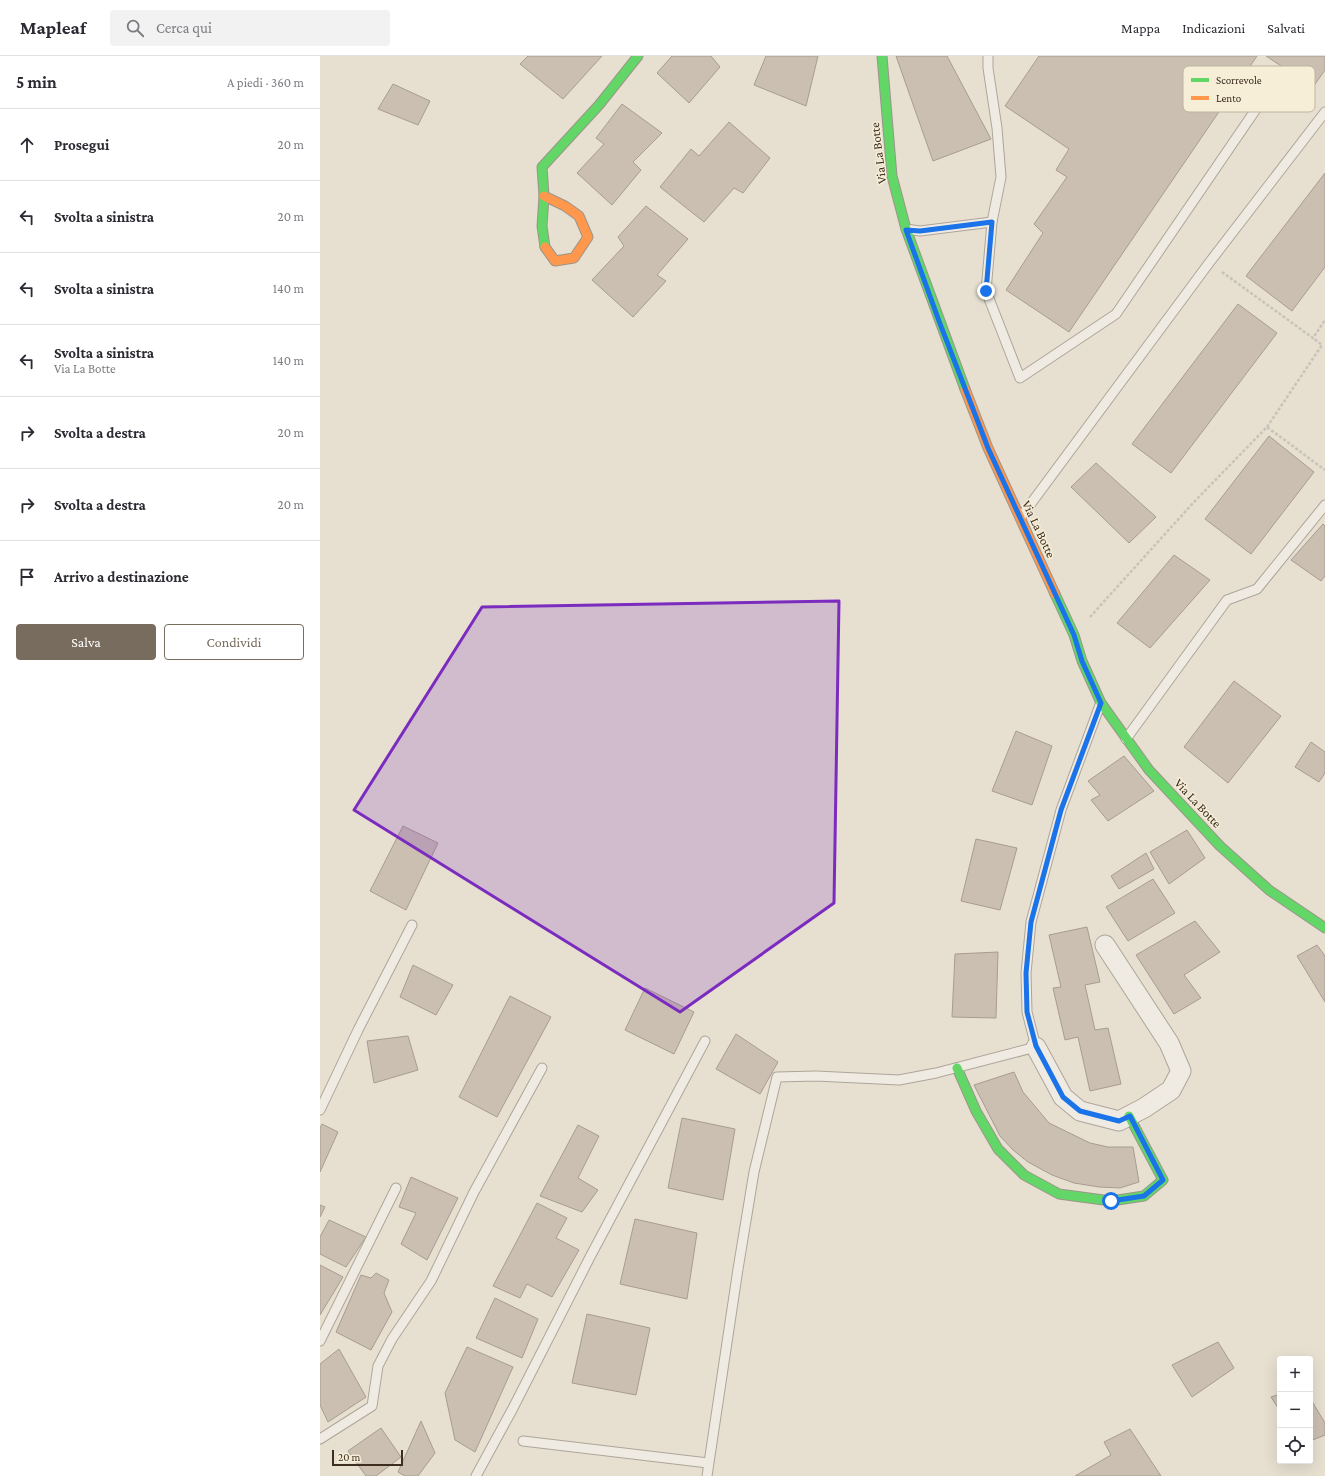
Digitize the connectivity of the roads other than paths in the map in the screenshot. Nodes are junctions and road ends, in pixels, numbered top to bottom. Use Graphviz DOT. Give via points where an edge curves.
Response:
graph roads {
  1 [pos="638,56"];
  2 [pos="882,56"];
  3 [pos="988,56"];
  4 [pos="1254,112"];
  5 [pos="1325,112"];
  6 [pos="544,196"];
  7 [pos="992,222"];
  8 [pos="906,230"];
  9 [pos="1325,505"];
  10 [pos="1020,519"];
  11 [pos="1101,703"];
  12 [pos="1126,739"];
  13 [pos="412,925"];
  14 [pos="1325,928"];
  15 [pos="1105,945"];
  16 [pos="705,1041"];
  17 [pos="1036,1046"];
  18 [pos="542,1068"];
  19 [pos="957,1068"];
  20 [pos="320,1110"];
  21 [pos="1130,1116"];
  22 [pos="396,1188"];
  23 [pos="320,1341"];
  24 [pos="320,1439"];
  25 [pos="524,1441"];
  26 [pos="708,1463"];
  27 [pos="476,1476"];
  28 [pos="707,1476"];
  1 -- 6 [label="street" via="599,105 542,167"];
  2 -- 8 [label="street, Via La Botte" via="892,176"];
  3 -- 7 [label="lane" via="1001,177"];
  4 -- 7 [label="lane" via="1116,314 1020,378 986,291"];
  5 -- 10 [label="lane" via="1209,263"];
  6 -- 6 [label="street" via="542,226 545,247 555,261 574,258 588,237 579,216 566,206"];
  7 -- 8 [label="lane" via="920,231"];
  8 -- 10 [label="street, Via La Botte" via="988,448"];
  9 -- 12 [label="lane" via="1257,589 1227,600"];
  10 -- 11 [label="street, Via La Botte" via="1074,635 1082,661"];
  11 -- 12 [label="street, Via La Botte"];
  11 -- 17 [label="lane" via="1061,810 1031,922 1026,973 1027,1012"];
  12 -- 14 [label="street, Via La Botte" via="1149,770 1220,846 1269,890"];
  13 -- 20 [label="lane"];
  15 -- 21 [label="street" via="1169,1043 1181,1071 1171,1090"];
  16 -- 27 [label="lane"];
  17 -- 19 [label="lane"];
  17 -- 21 [label="street" via="1063,1097 1080,1111 1119,1121"];
  18 -- 24 [label="lane" via="474,1192 431,1281 392,1339 378,1366 372,1406"];
  19 -- 21 [label="street" via="976,1111 998,1149 1024,1176 1059,1194 1111,1201 1144,1196 1163,1180"];
  19 -- 26 [label="lane" via="899,1080 777,1077 754,1172"];
  22 -- 23 [label="lane"];
  25 -- 26 [label="lane"];
  26 -- 28 [label="lane"];
}
